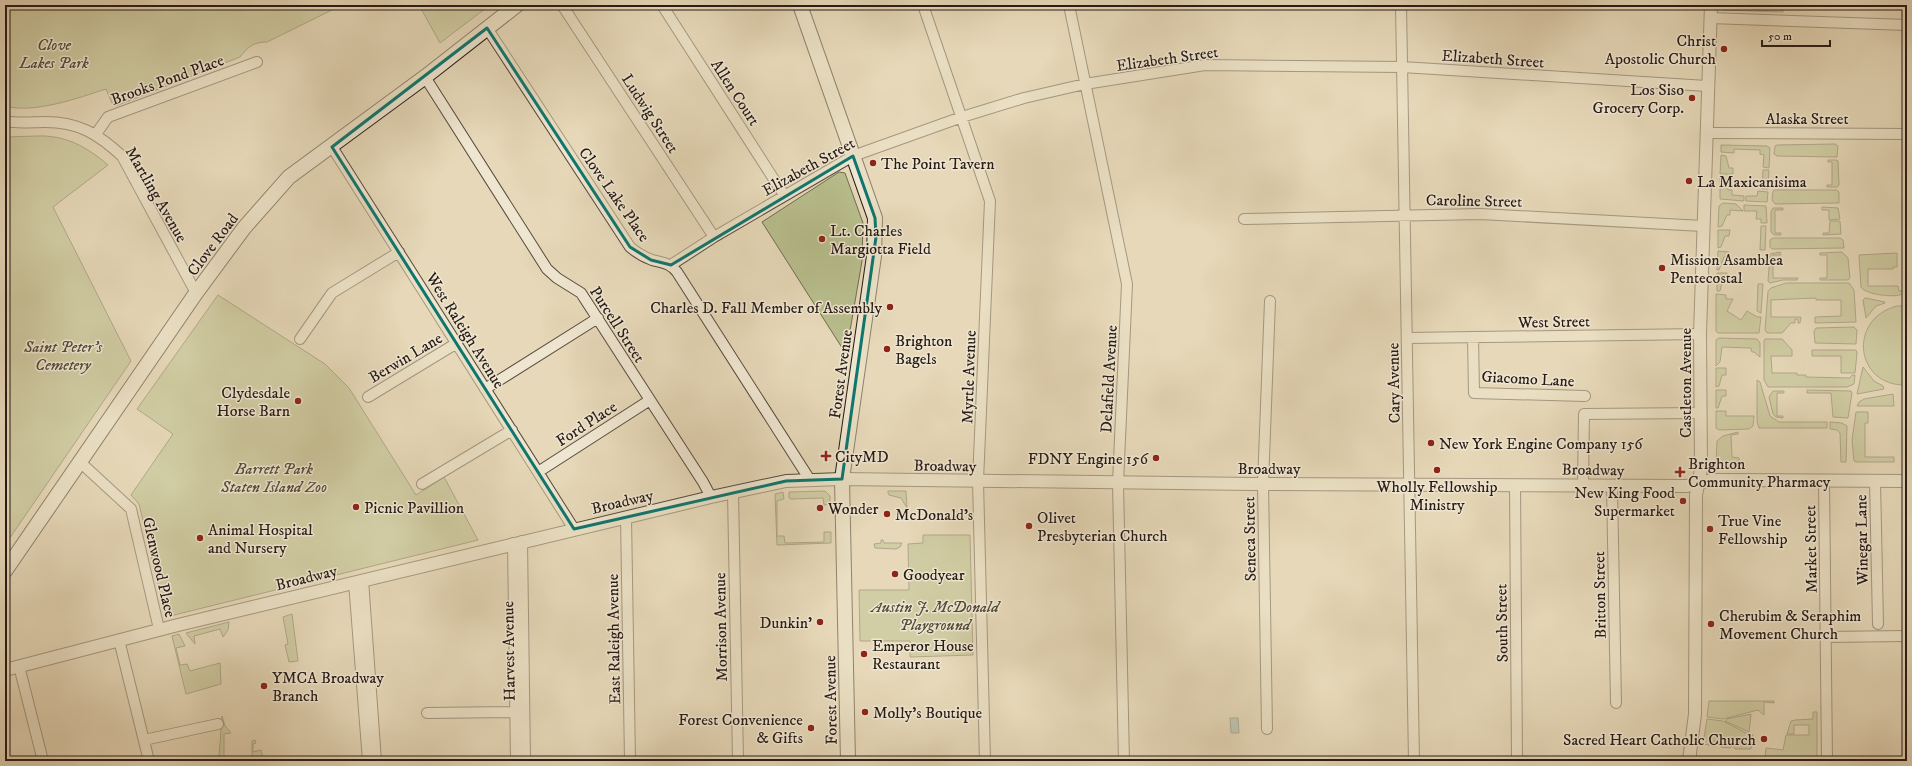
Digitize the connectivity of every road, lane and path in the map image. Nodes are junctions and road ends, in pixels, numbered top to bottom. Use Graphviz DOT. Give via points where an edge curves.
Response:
graph roads {
  1 [pos="517,5"];
  2 [pos="562,5"];
  3 [pos="662,5"];
  4 [pos="800,5"];
  5 [pos="922,5"];
  6 [pos="1069,5"];
  7 [pos="1402,5"];
  8 [pos="1711,5"];
  9 [pos="1710,18"];
  10 [pos="1907,25"];
  11 [pos="487,28"];
  12 [pos="257,62"];
  13 [pos="1402,67"];
  14 [pos="425,77"];
  15 [pos="1086,84"];
  16 [pos="1707,86"];
  17 [pos="962,117"];
  18 [pos="5,121"];
  19 [pos="1706,132"];
  20 [pos="96,134"];
  21 [pos="1907,134"];
  22 [pos="332,147"];
  23 [pos="853,156"];
  24 [pos="784,195"];
  25 [pos="1405,214"];
  26 [pos="1244,219"];
  27 [pos="1703,226"];
  28 [pos="714,237"];
  29 [pos="399,252"];
  30 [pos="672,265"];
  31 [pos="196,293"];
  32 [pos="1270,301"];
  33 [pos="598,318"];
  34 [pos="1700,334"];
  35 [pos="1473,337"];
  36 [pos="1407,338"];
  37 [pos="300,339"];
  38 [pos="457,343"];
  39 [pos="485,388"];
  40 [pos="1585,396"];
  41 [pos="368,397"];
  42 [pos="650,400"];
  43 [pos="1701,413"];
  44 [pos="512,430"];
  45 [pos="80,462"];
  46 [pos="538,472"];
  47 [pos="810,480"];
  48 [pos="842,480"];
  49 [pos="1824,480"];
  50 [pos="978,481"];
  51 [pos="1875,481"];
  52 [pos="1907,481"];
  53 [pos="1118,482"];
  54 [pos="1698,483"];
  55 [pos="422,484"];
  56 [pos="1263,484"];
  57 [pos="1410,485"];
  58 [pos="1515,485"];
  59 [pos="1584,485"];
  60 [pos="1612,486"];
  61 [pos="733,492"];
  62 [pos="711,497"];
  63 [pos="626,517"];
  64 [pos="574,529"];
  65 [pos="517,542"];
  66 [pos="5,571"];
  67 [pos="359,581"];
  68 [pos="1878,624"];
  69 [pos="159,629"];
  70 [pos="1907,636"];
  71 [pos="1826,637"];
  72 [pos="119,640"];
  73 [pos="19,666"];
  74 [pos="5,670"];
  75 [pos="1616,703"];
  76 [pos="520,712"];
  77 [pos="427,713"];
  78 [pos="218,724"];
  79 [pos="1267,729"];
  80 [pos="144,740"];
  81 [pos="43,761"];
  82 [pos="149,761"];
  83 [pos="368,761"];
  84 [pos="376,761"];
  85 [pos="516,761"];
  86 [pos="525,761"];
  87 [pos="630,761"];
  88 [pos="738,761"];
  89 [pos="848,761"];
  90 [pos="984,761"];
  91 [pos="1124,761"];
  92 [pos="1414,761"];
  93 [pos="1517,761"];
  94 [pos="1689,761"];
  95 [pos="1827,761"];
  1 -- 11 [label="main road, Clove Road"];
  2 -- 28 [label="street, Ludwig Street"];
  3 -- 24 [label="street, Allen Court"];
  4 -- 23 [label="main road, Forest Avenue"];
  5 -- 17 [label="street, Myrtle Avenue"];
  6 -- 15 [label="street, Delafield Avenue"];
  7 -- 13 [label="street, Cary Avenue"];
  8 -- 9 [label="street, Castleton Avenue"];
  9 -- 10 [label="street"];
  9 -- 16 [label="street, Castleton Avenue"];
  11 -- 14 [label="main road, Clove Road"];
  11 -- 30 [label="street, Clove Lake Place" via="630,247 651,260"];
  12 -- 20 [label="street, Brooks Pond Place" via="108,117"];
  13 -- 15 [label="street, Elizabeth Street" via="1205,64"];
  13 -- 16 [label="street, Elizabeth Street"];
  13 -- 25 [label="street, Cary Avenue"];
  14 -- 22 [label="main road, Clove Road"];
  14 -- 33 [label="street, Purcell Street" via="547,269 556,278 577,289"];
  15 -- 17 [label="street, Elizabeth Street" via="1024,98"];
  15 -- 53 [label="street, Delafield Avenue" via="1127,284"];
  16 -- 19 [label="street, Castleton Avenue"];
  17 -- 23 [label="street, Elizabeth Street"];
  17 -- 50 [label="street, Myrtle Avenue" via="990,201"];
  18 -- 20 [label="street, Martling Avenue" via="70,124"];
  19 -- 21 [label="street, Alaska Street"];
  19 -- 27 [label="street, Castleton Avenue"];
  20 -- 31 [label="street, Martling Avenue" via="122,156"];
  22 -- 29 [label="street, West Raleigh Avenue"];
  22 -- 31 [label="main road, Clove Road" via="289,177 244,228"];
  23 -- 24 [label="street, Elizabeth Street"];
  23 -- 48 [label="main road, Forest Avenue" via="875,218 876,237"];
  24 -- 28 [label="street, Elizabeth Street"];
  25 -- 26 [label="street, Caroline Street"];
  25 -- 27 [label="street, Caroline Street" via="1480,214"];
  25 -- 36 [label="street, Cary Avenue"];
  27 -- 34 [label="street, Castleton Avenue"];
  28 -- 30 [label="street, Elizabeth Street"];
  29 -- 37 [label="street" via="332,293"];
  29 -- 38 [label="street, West Raleigh Avenue"];
  30 -- 47 [label="street"];
  31 -- 45 [label="main road, Clove Road"];
  32 -- 56 [label="street, Seneca Street"];
  33 -- 39 [label="street"];
  33 -- 42 [label="street, Purcell Street"];
  34 -- 35 [label="street, West Street"];
  34 -- 43 [label="street, Castleton Avenue"];
  35 -- 36 [label="street, West Street"];
  35 -- 40 [label="street, Giacomo Lane" via="1474,393"];
  36 -- 57 [label="street, Cary Avenue"];
  38 -- 39 [label="street, West Raleigh Avenue"];
  38 -- 41 [label="street, Berwin Lane"];
  39 -- 44 [label="street, West Raleigh Avenue"];
  42 -- 46 [label="street, Ford Place"];
  42 -- 62 [label="street, Purcell Street"];
  43 -- 54 [label="street, Castleton Avenue" via="1701,469"];
  43 -- 59 [label="street" via="1584,414"];
  44 -- 46 [label="street, West Raleigh Avenue"];
  44 -- 55 [label="street"];
  45 -- 66 [label="main road, Clove Road"];
  45 -- 69 [label="street, Glenwood Place" via="131,509"];
  46 -- 64 [label="street, West Raleigh Avenue"];
  47 -- 48 [label="street, Broadway"];
  47 -- 61 [label="street, Broadway" via="786,481"];
  48 -- 50 [label="street, Broadway"];
  48 -- 89 [label="main road, Forest Avenue"];
  49 -- 51 [label="street, Broadway"];
  49 -- 54 [label="street, Broadway" via="1711,480"];
  49 -- 71 [label="street, Market Street"];
  50 -- 53 [label="street, Broadway"];
  50 -- 90 [label="street, Myrtle Avenue"];
  51 -- 52 [label="street, Broadway"];
  51 -- 68 [label="street, Winegar Lane"];
  53 -- 56 [label="street, Broadway"];
  53 -- 91 [label="street, Delafield Avenue"];
  54 -- 60 [label="street, Broadway" via="1687,486"];
  54 -- 94 [label="street, Castleton Avenue" via="1695,714"];
  56 -- 57 [label="street, Broadway"];
  56 -- 79 [label="street, Seneca Street"];
  57 -- 58 [label="street, Broadway"];
  57 -- 92 [label="street, Cary Avenue"];
  58 -- 59 [label="street, Broadway"];
  58 -- 93 [label="street, South Street"];
  59 -- 60 [label="street, Broadway"];
  60 -- 75 [label="street, Britton Street"];
  61 -- 62 [label="street, Broadway"];
  61 -- 88 [label="street, Morrison Avenue"];
  62 -- 63 [label="street, Broadway"];
  63 -- 64 [label="street, Broadway"];
  63 -- 87 [label="street, East Raleigh Avenue"];
  64 -- 65 [label="street, Broadway"];
  65 -- 67 [label="street, Broadway"];
  65 -- 76 [label="street, Harvest Avenue"];
  67 -- 69 [label="street, Broadway"];
  67 -- 83 [label="street"];
  67 -- 84 [label="street"];
  69 -- 72 [label="street, Broadway"];
  70 -- 71 [label="street"];
  71 -- 95 [label="street, Market Street"];
  72 -- 73 [label="street, Broadway"];
  72 -- 80 [label="street"];
  73 -- 74 [label="street, Broadway"];
  73 -- 81 [label="street"];
  76 -- 77 [label="street"];
  76 -- 85 [label="street, Harvest Avenue"];
  76 -- 86 [label="street, Harvest Avenue"];
  78 -- 80 [label="street"];
  80 -- 82 [label="street"];
}
